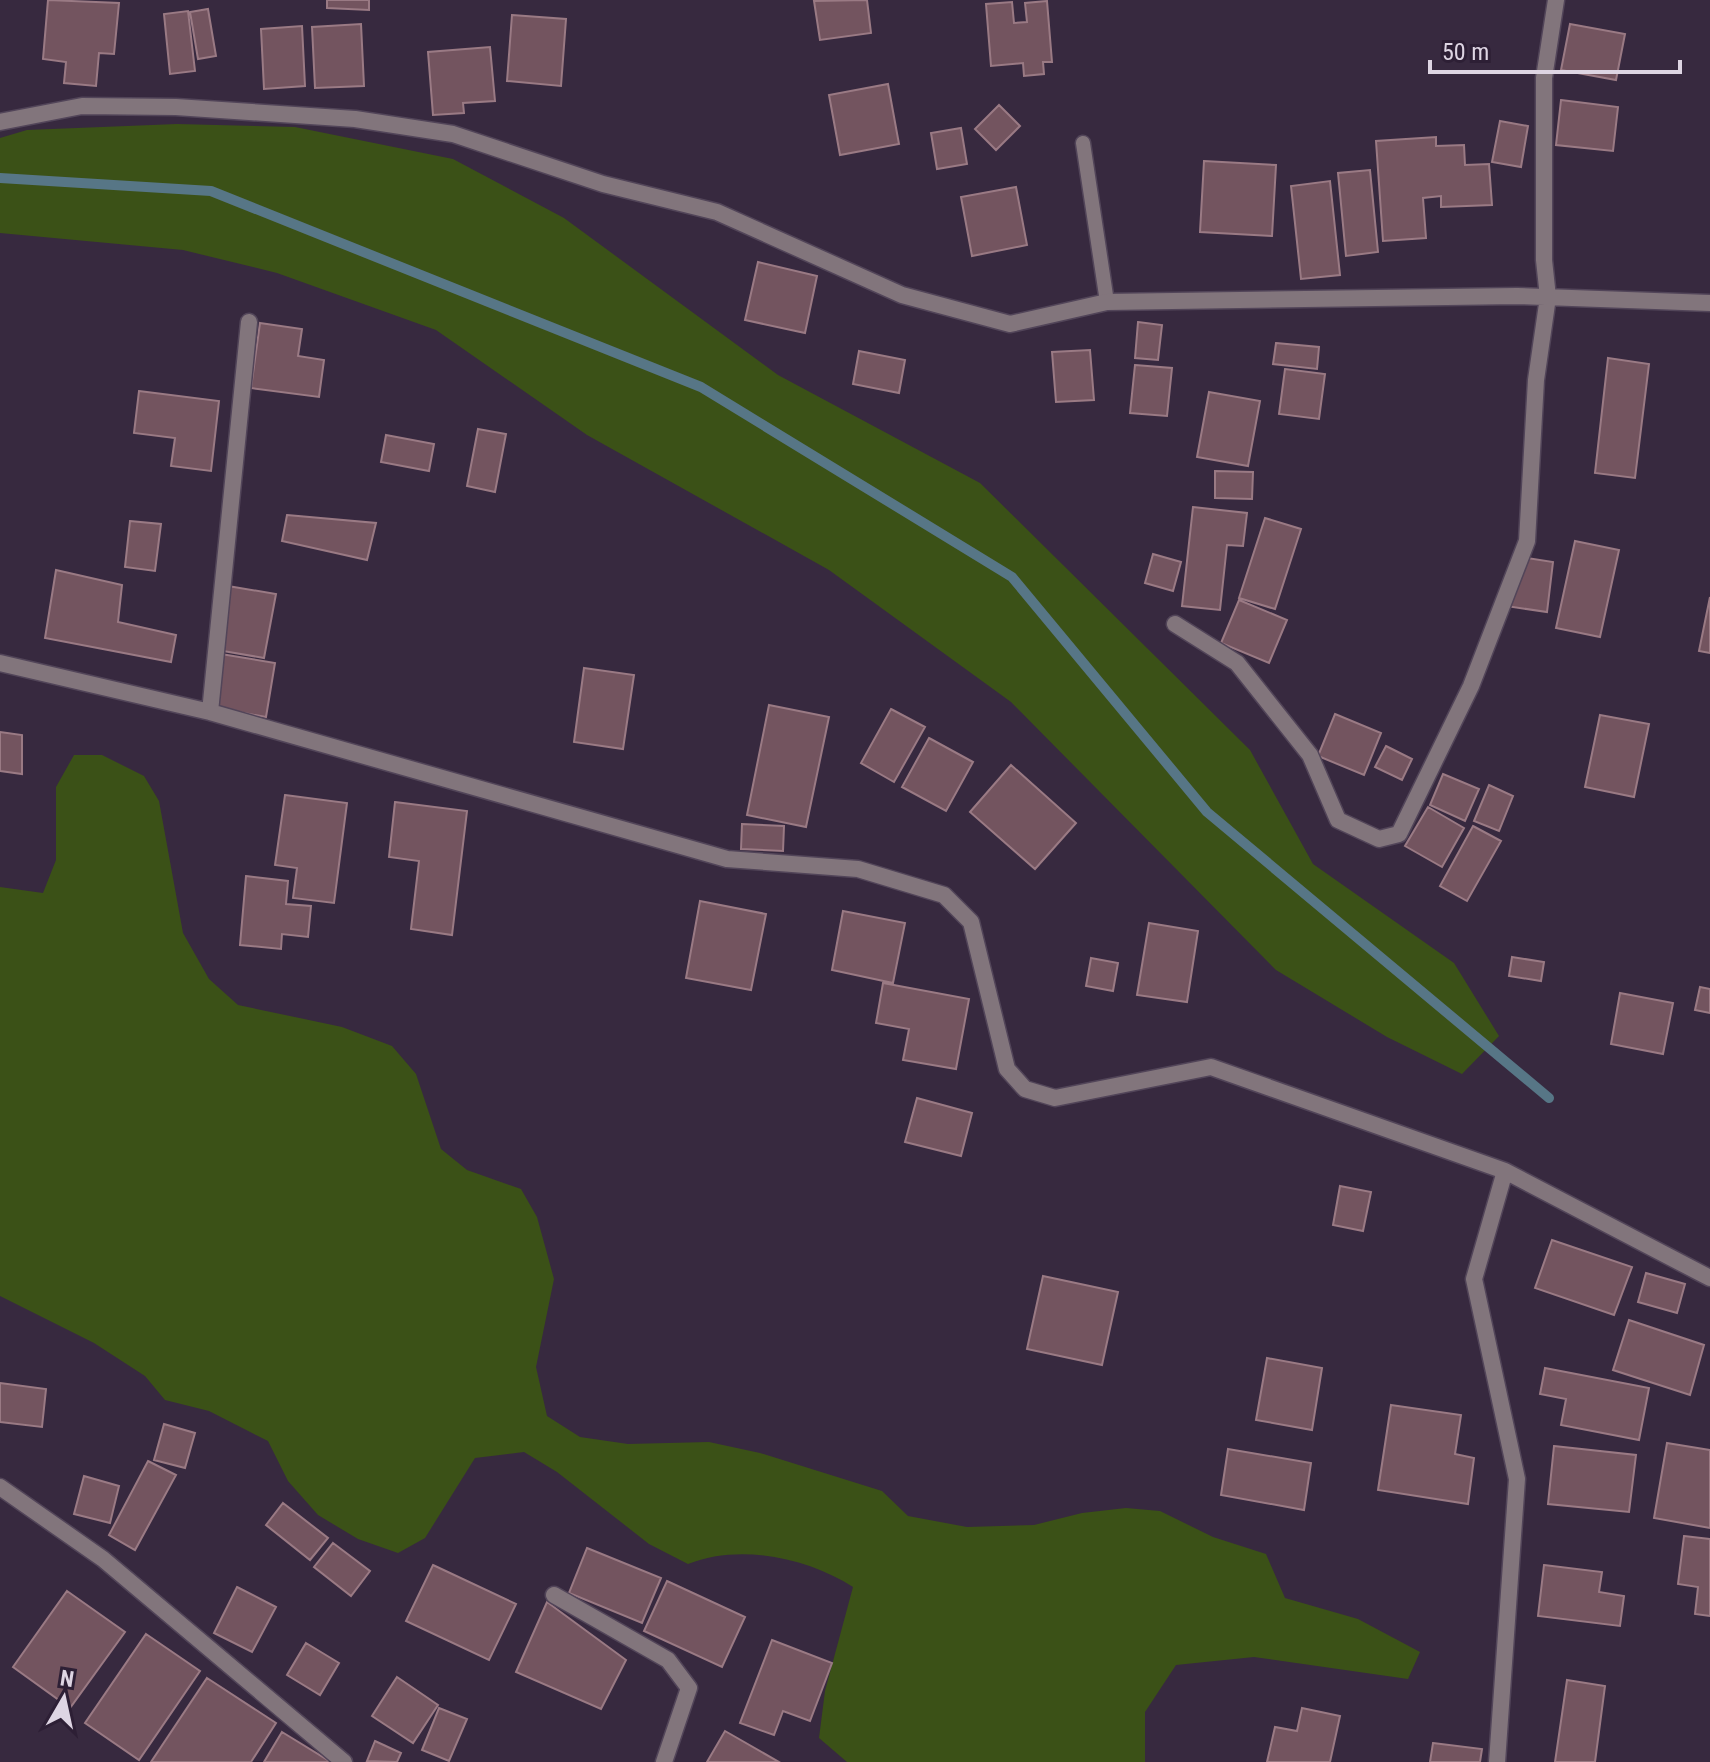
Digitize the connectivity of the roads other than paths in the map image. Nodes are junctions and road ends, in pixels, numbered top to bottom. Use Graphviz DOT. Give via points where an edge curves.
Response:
graph roads {
  1 [pos="1556,0"];
  2 [pos="0,122"];
  3 [pos="1083,143"];
  4 [pos="1548,297"];
  5 [pos="1107,302"];
  6 [pos="1710,303"];
  7 [pos="249,322"];
  8 [pos="1175,624"];
  9 [pos="0,663"];
  10 [pos="210,712"];
  11 [pos="1505,1171"];
  12 [pos="1710,1278"];
  13 [pos="0,1487"];
  14 [pos="554,1595"];
  15 [pos="344,1762"];
  16 [pos="664,1762"];
  17 [pos="1497,1762"];
  1 -- 4 [label="street" via="1544,78"];
  2 -- 5 [label="street" via="82,106 176,107 355,119 453,134 603,184 717,212 902,295 1010,324"];
  3 -- 5 [label="lane"];
  4 -- 5 [label="street"];
  4 -- 6 [label="street"];
  4 -- 8 [label="street" via="1536,380 1527,541 1471,686 1399,834 1379,839 1338,820 1310,755 1237,663"];
  7 -- 10 [label="street"];
  9 -- 10 [label="street"];
  10 -- 11 [label="street" via="727,859 858,869 944,895 971,922 1007,1069 1025,1089 1055,1098 1211,1067"];
  11 -- 12 [label="street"];
  11 -- 17 [label="street" via="1474,1279 1517,1479"];
  13 -- 15 [label="street" via="103,1559"];
  14 -- 16 [label="street" via="668,1660 689,1688"];
}
